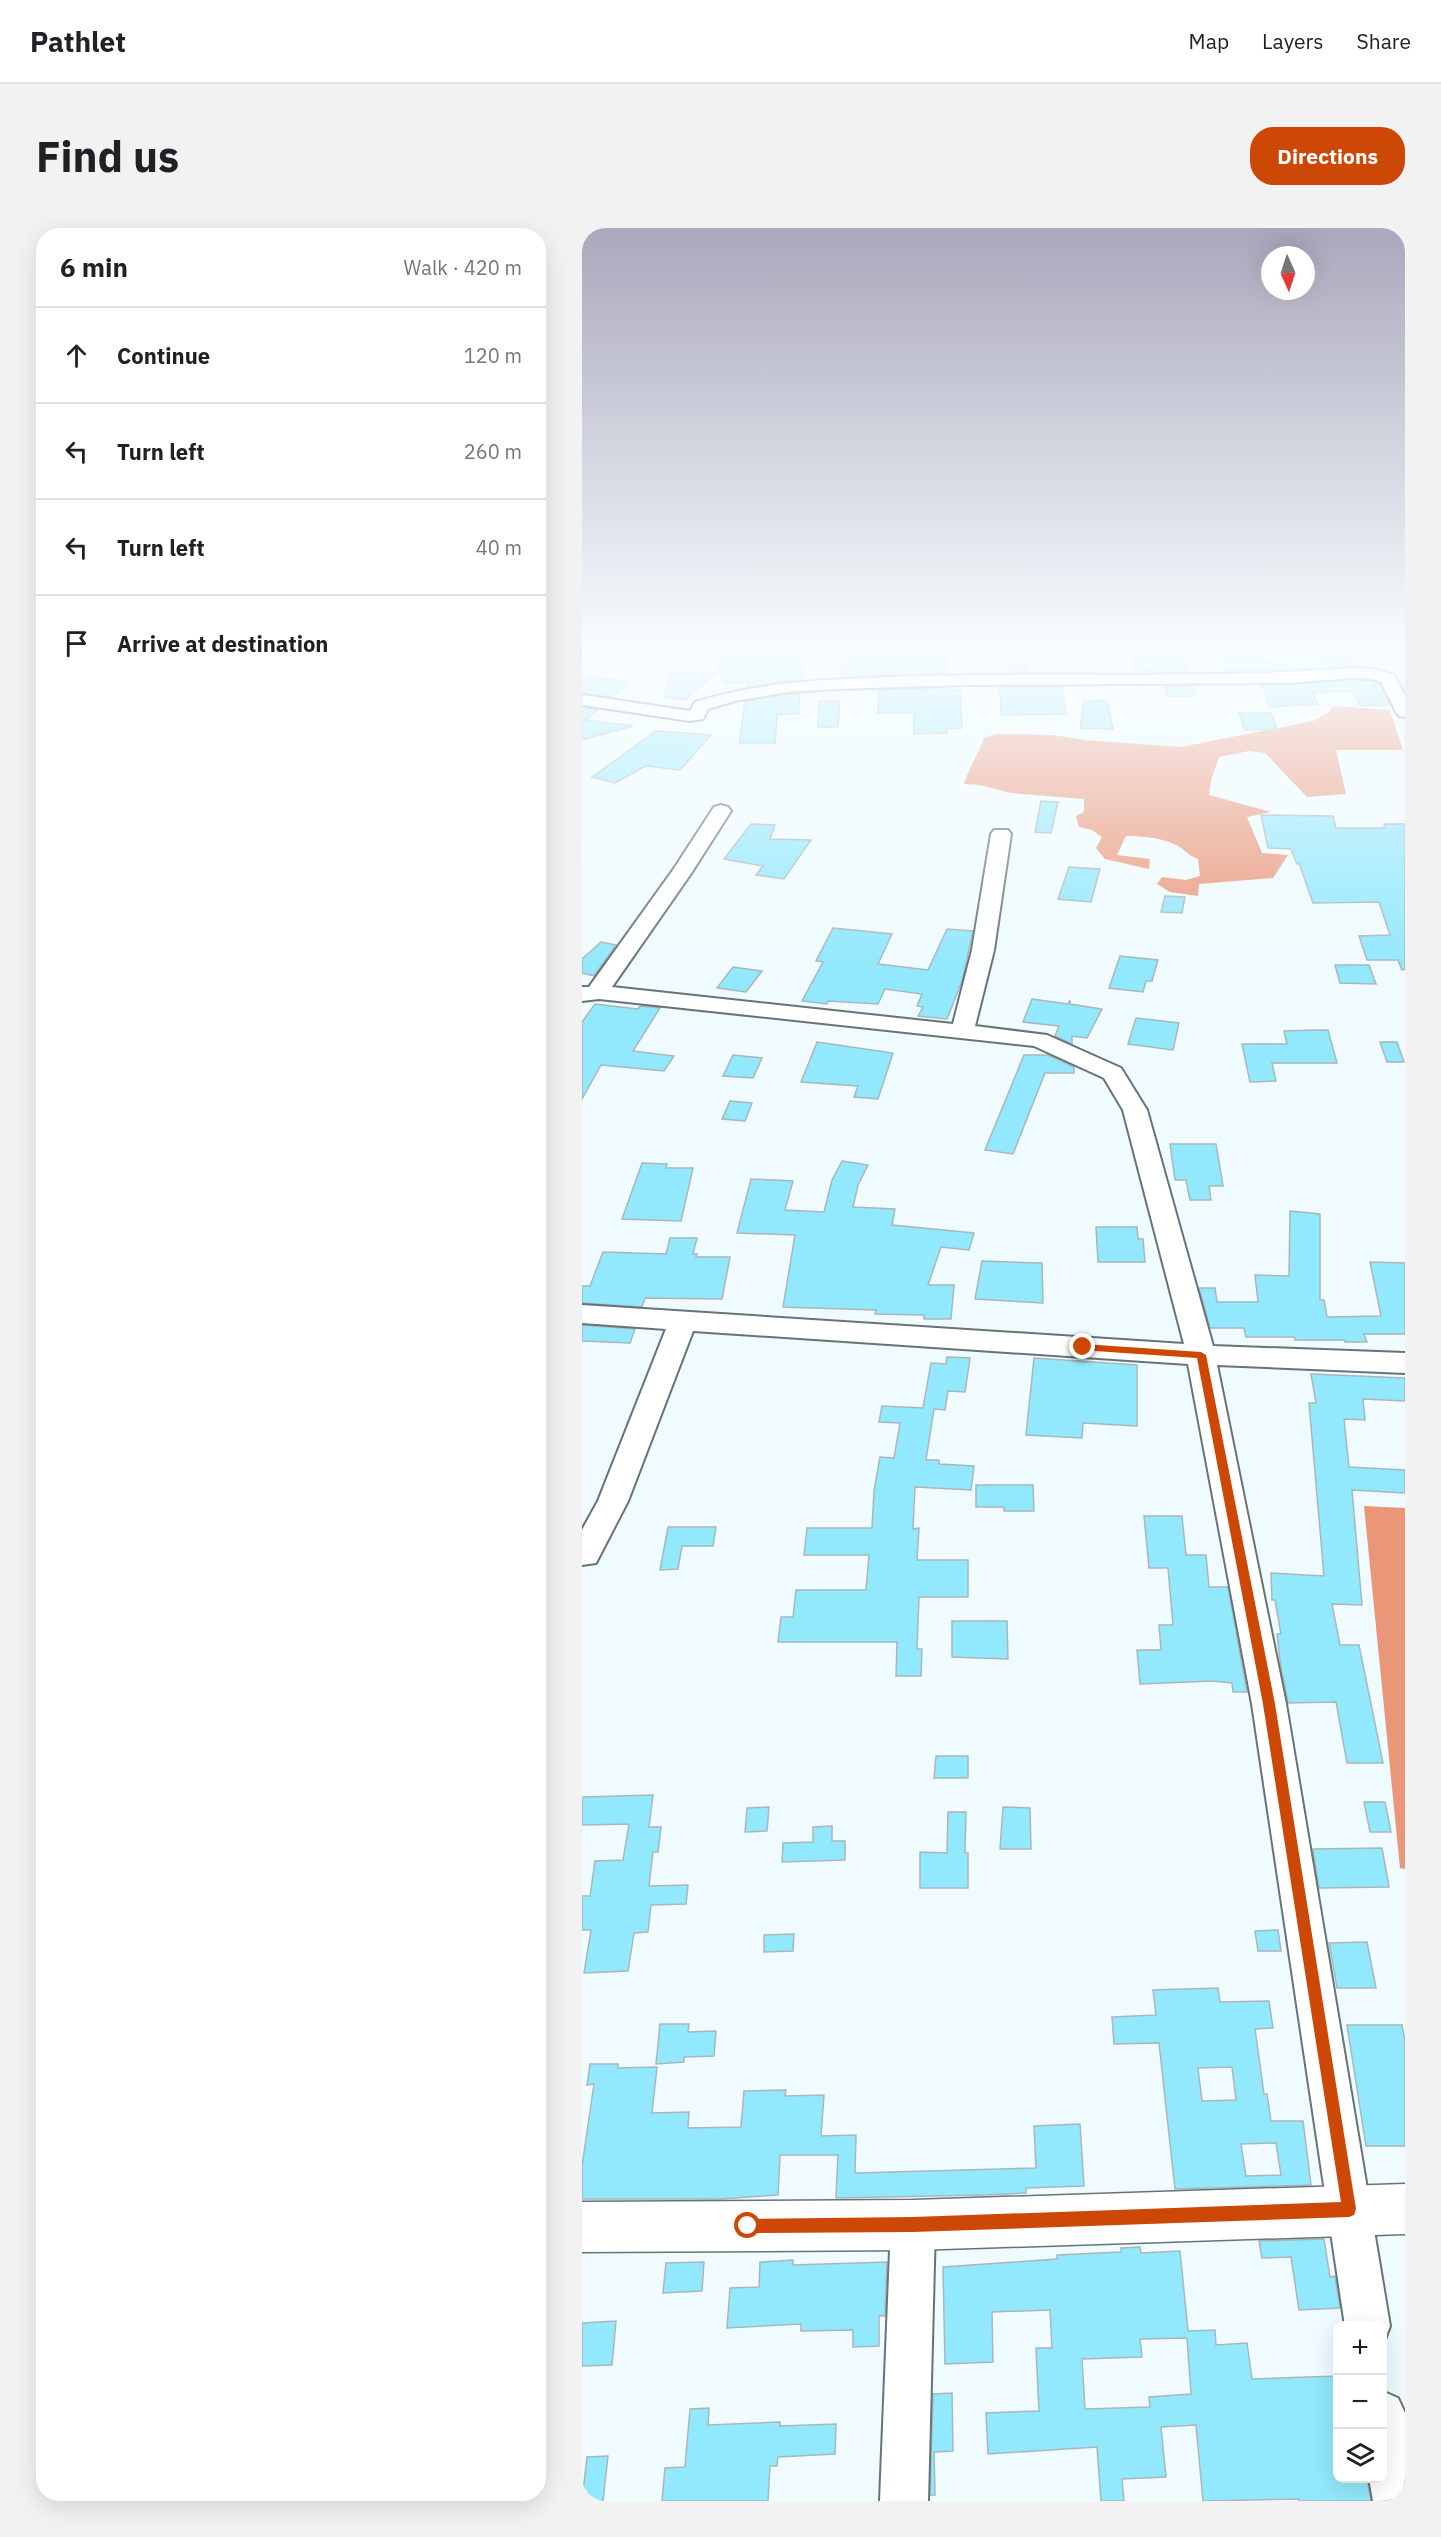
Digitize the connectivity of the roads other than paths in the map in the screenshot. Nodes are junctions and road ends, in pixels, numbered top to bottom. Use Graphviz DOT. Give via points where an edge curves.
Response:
graph roads {
  1 [pos="721,811"];
  2 [pos="1001,834"];
  3 [pos="587,997"];
  4 [pos="962,1032"];
  5 [pos="582,1314"];
  6 [pos="683,1320"];
  7 [pos="1201,1355"];
  8 [pos="1405,1363"];
  9 [pos="585,1554"];
  10 [pos="1349,2209"];
  11 [pos="1405,2209"];
  12 [pos="913,2225"];
  13 [pos="582,2227"];
  14 [pos="1367,2321"];
  15 [pos="1385,2429"];
  16 [pos="904,2501"];
  17 [pos="1397,2501"];
  1 -- 3 [label="street" via="682,872"];
  2 -- 4 [label="street" via="983,950"];
  3 -- 4 [label="street"];
  4 -- 7 [label="street" via="1039,1040 1113,1073 1135,1110"];
  5 -- 6 [label="street"];
  6 -- 7 [label="street"];
  6 -- 9 [label="street" via="614,1501"];
  7 -- 8 [label="street"];
  7 -- 10 [label="street" via="1269,1704"];
  10 -- 11 [label="main road"];
  10 -- 12 [label="main road"];
  10 -- 14 [label="street"];
  12 -- 13 [label="main road"];
  12 -- 16 [label="street"];
  15 -- 17 [label="street"];
}
